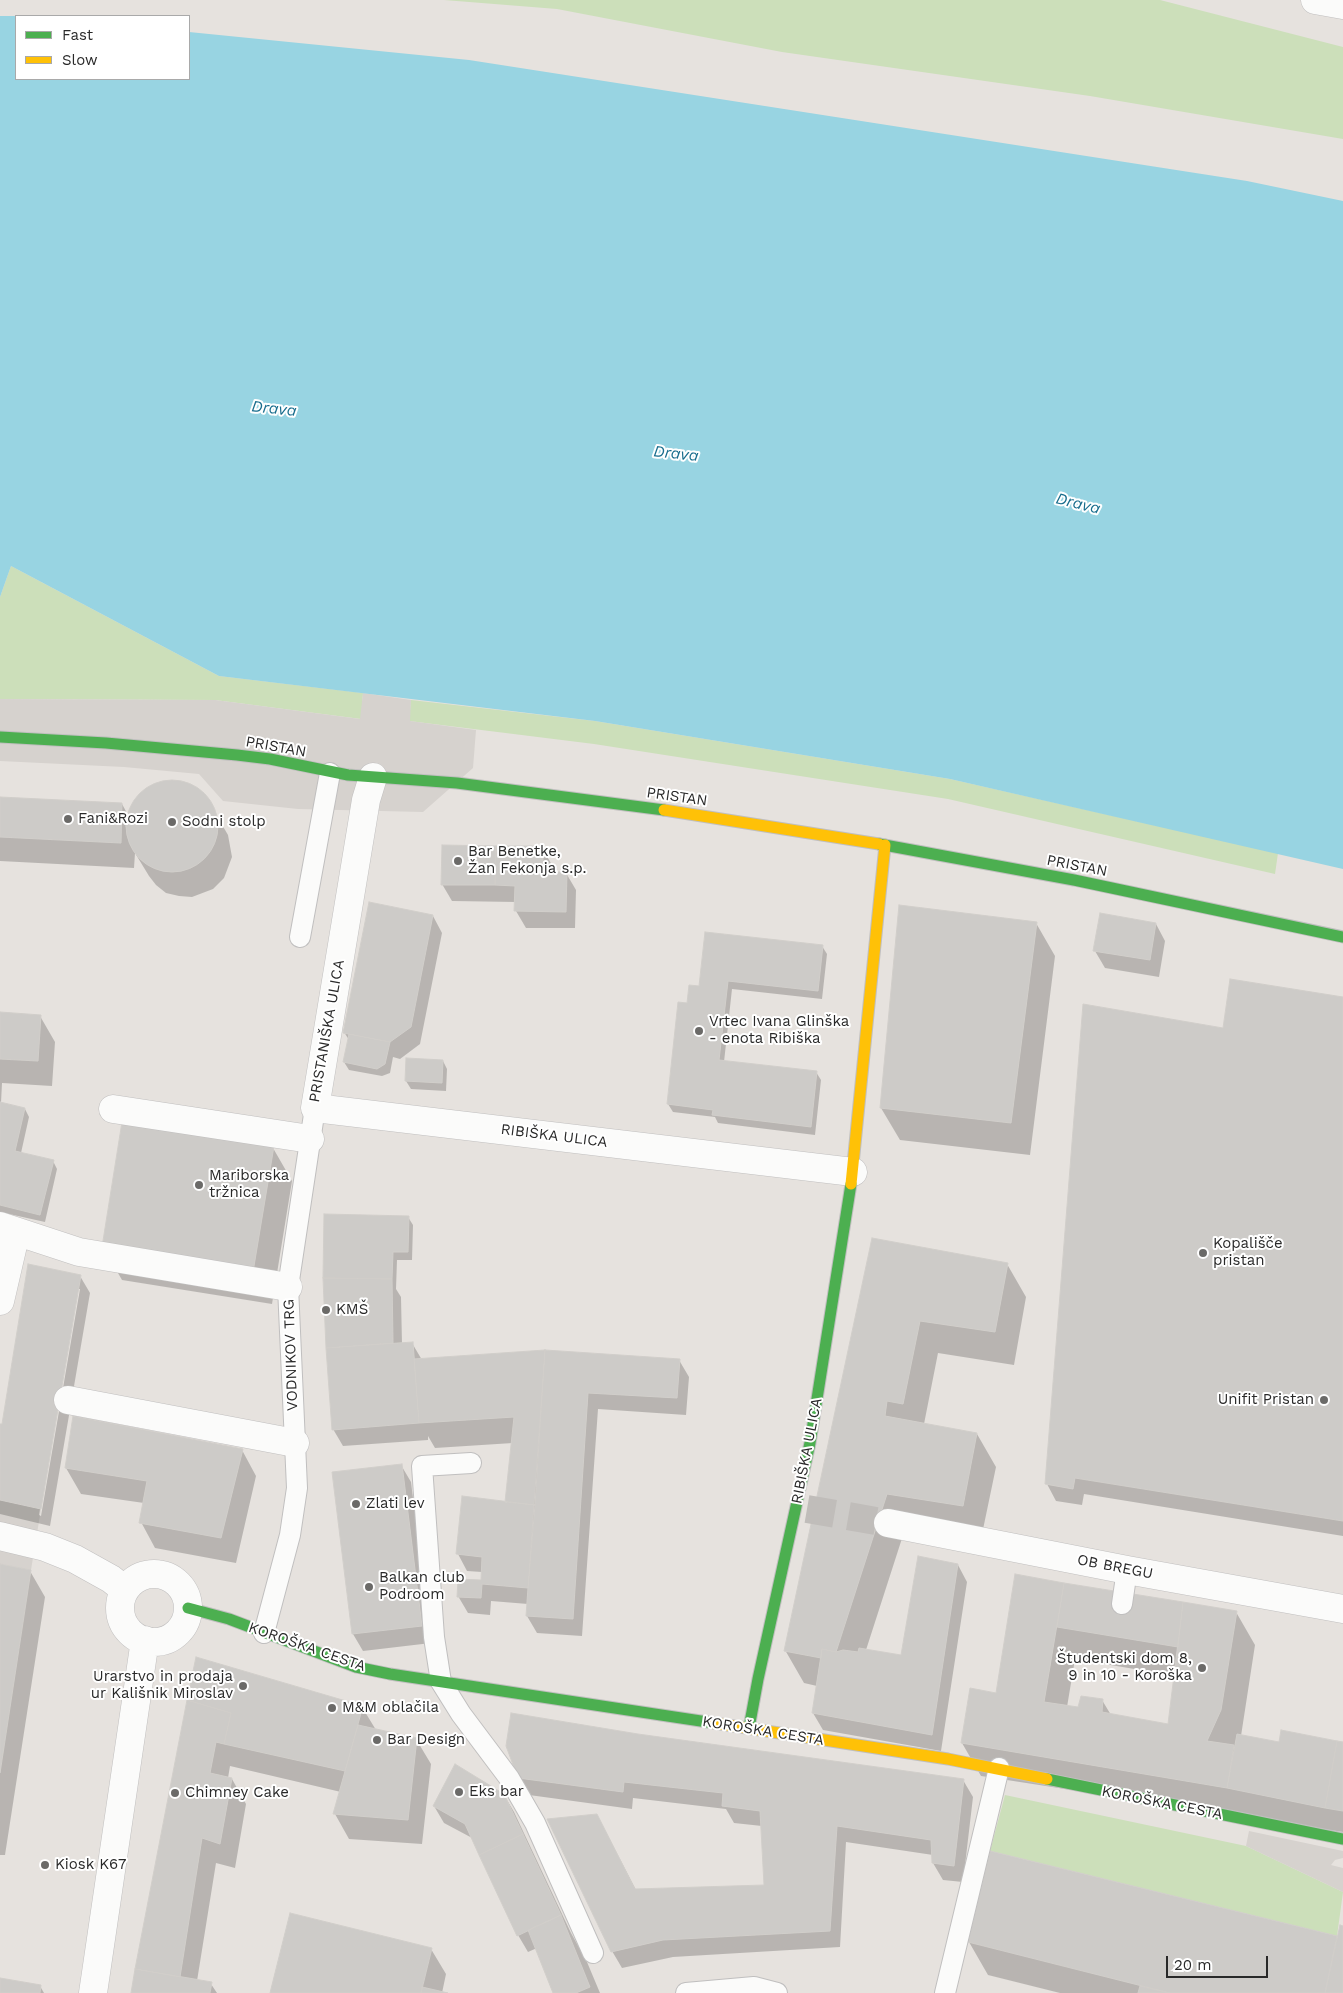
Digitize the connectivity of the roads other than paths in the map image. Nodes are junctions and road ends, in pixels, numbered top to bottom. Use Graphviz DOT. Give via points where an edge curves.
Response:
graph roads {
  1 [pos="1315,0"];
  2 [pos="1343,5"];
  3 [pos="0,737"];
  4 [pos="330,773"];
  5 [pos="373,777"];
  6 [pos="885,845"];
  7 [pos="300,937"];
  8 [pos="1343,937"];
  9 [pos="314,1108"];
  10 [pos="114,1109"];
  11 [pos="310,1139"];
  12 [pos="853,1172"];
  13 [pos="8,1229"];
  14 [pos="288,1287"];
  15 [pos="0,1301"];
  16 [pos="68,1400"];
  17 [pos="295,1443"];
  18 [pos="471,1463"];
  19 [pos="888,1524"];
  20 [pos="0,1536"];
  21 [pos="1127,1570"];
  22 [pos="125,1590"];
  23 [pos="1122,1604"];
  24 [pos="188,1608"];
  25 [pos="1343,1608"];
  26 [pos="264,1632"];
  27 [pos="145,1640"];
  28 [pos="441,1682"];
  29 [pos="749,1728"];
  30 [pos="999,1768"];
  31 [pos="1343,1838"];
  32 [pos="593,1953"];
  33 [pos="94,1993"];
  34 [pos="686,1993"];
  35 [pos="777,1993"];
  36 [pos="945,1993"];
  1 -- 2 [label="street"];
  3 -- 4 [label="street, PRISTAN" via="106,742 237,755"];
  4 -- 5 [label="street, PRISTAN"];
  4 -- 7 [label="lane"];
  5 -- 6 [label="street, PRISTAN" via="457,783 695,814"];
  5 -- 9 [label="street, PRISTANIŠKA ULICA" via="366,800"];
  6 -- 8 [label="street, PRISTAN" via="1074,880"];
  6 -- 12 [label="street, RIBIŠKA ULICA"];
  9 -- 11 [label="lane, PRISTANIŠKA ULICA"];
  9 -- 12 [label="street, RIBIŠKA ULICA"];
  10 -- 11 [label="street"];
  11 -- 14 [label="lane, PRISTANIŠKA ULICA"];
  12 -- 29 [label="street, RIBIŠKA ULICA" via="802,1508 758,1679"];
  13 -- 14 [label="street, VODNIKOV TRG" via="79,1252"];
  13 -- 15 [label="street"];
  14 -- 17 [label="lane, VODNIKOV TRG"];
  16 -- 17 [label="street"];
  17 -- 26 [label="lane, VODNIKOV TRG" via="297,1488 290,1535"];
  18 -- 28 [label="lane" via="422,1466 434,1637"];
  19 -- 21 [label="street, OB BREGU"];
  20 -- 22 [label="street" via="59,1551"];
  21 -- 23 [label="lane"];
  21 -- 25 [label="street, OB BREGU"];
  22 -- 24 [label="street" via="142,1576 164,1575 181,1588"];
  22 -- 27 [label="street" via="121,1600 123,1620 128,1629"];
  24 -- 26 [label="street, KOROŠKA CESTA"];
  24 -- 27 [label="street" via="182,1628 175,1635 156,1642"];
  26 -- 28 [label="street, KOROŠKA CESTA" via="356,1667"];
  27 -- 33 [label="street"];
  28 -- 29 [label="street, KOROŠKA CESTA"];
  28 -- 32 [label="lane" via="509,1778 540,1835"];
  29 -- 30 [label="street, KOROŠKA CESTA"];
  30 -- 31 [label="street, KOROŠKA CESTA"];
  30 -- 36 [label="lane"];
  34 -- 35 [label="lane" via="754,1987"];
}
